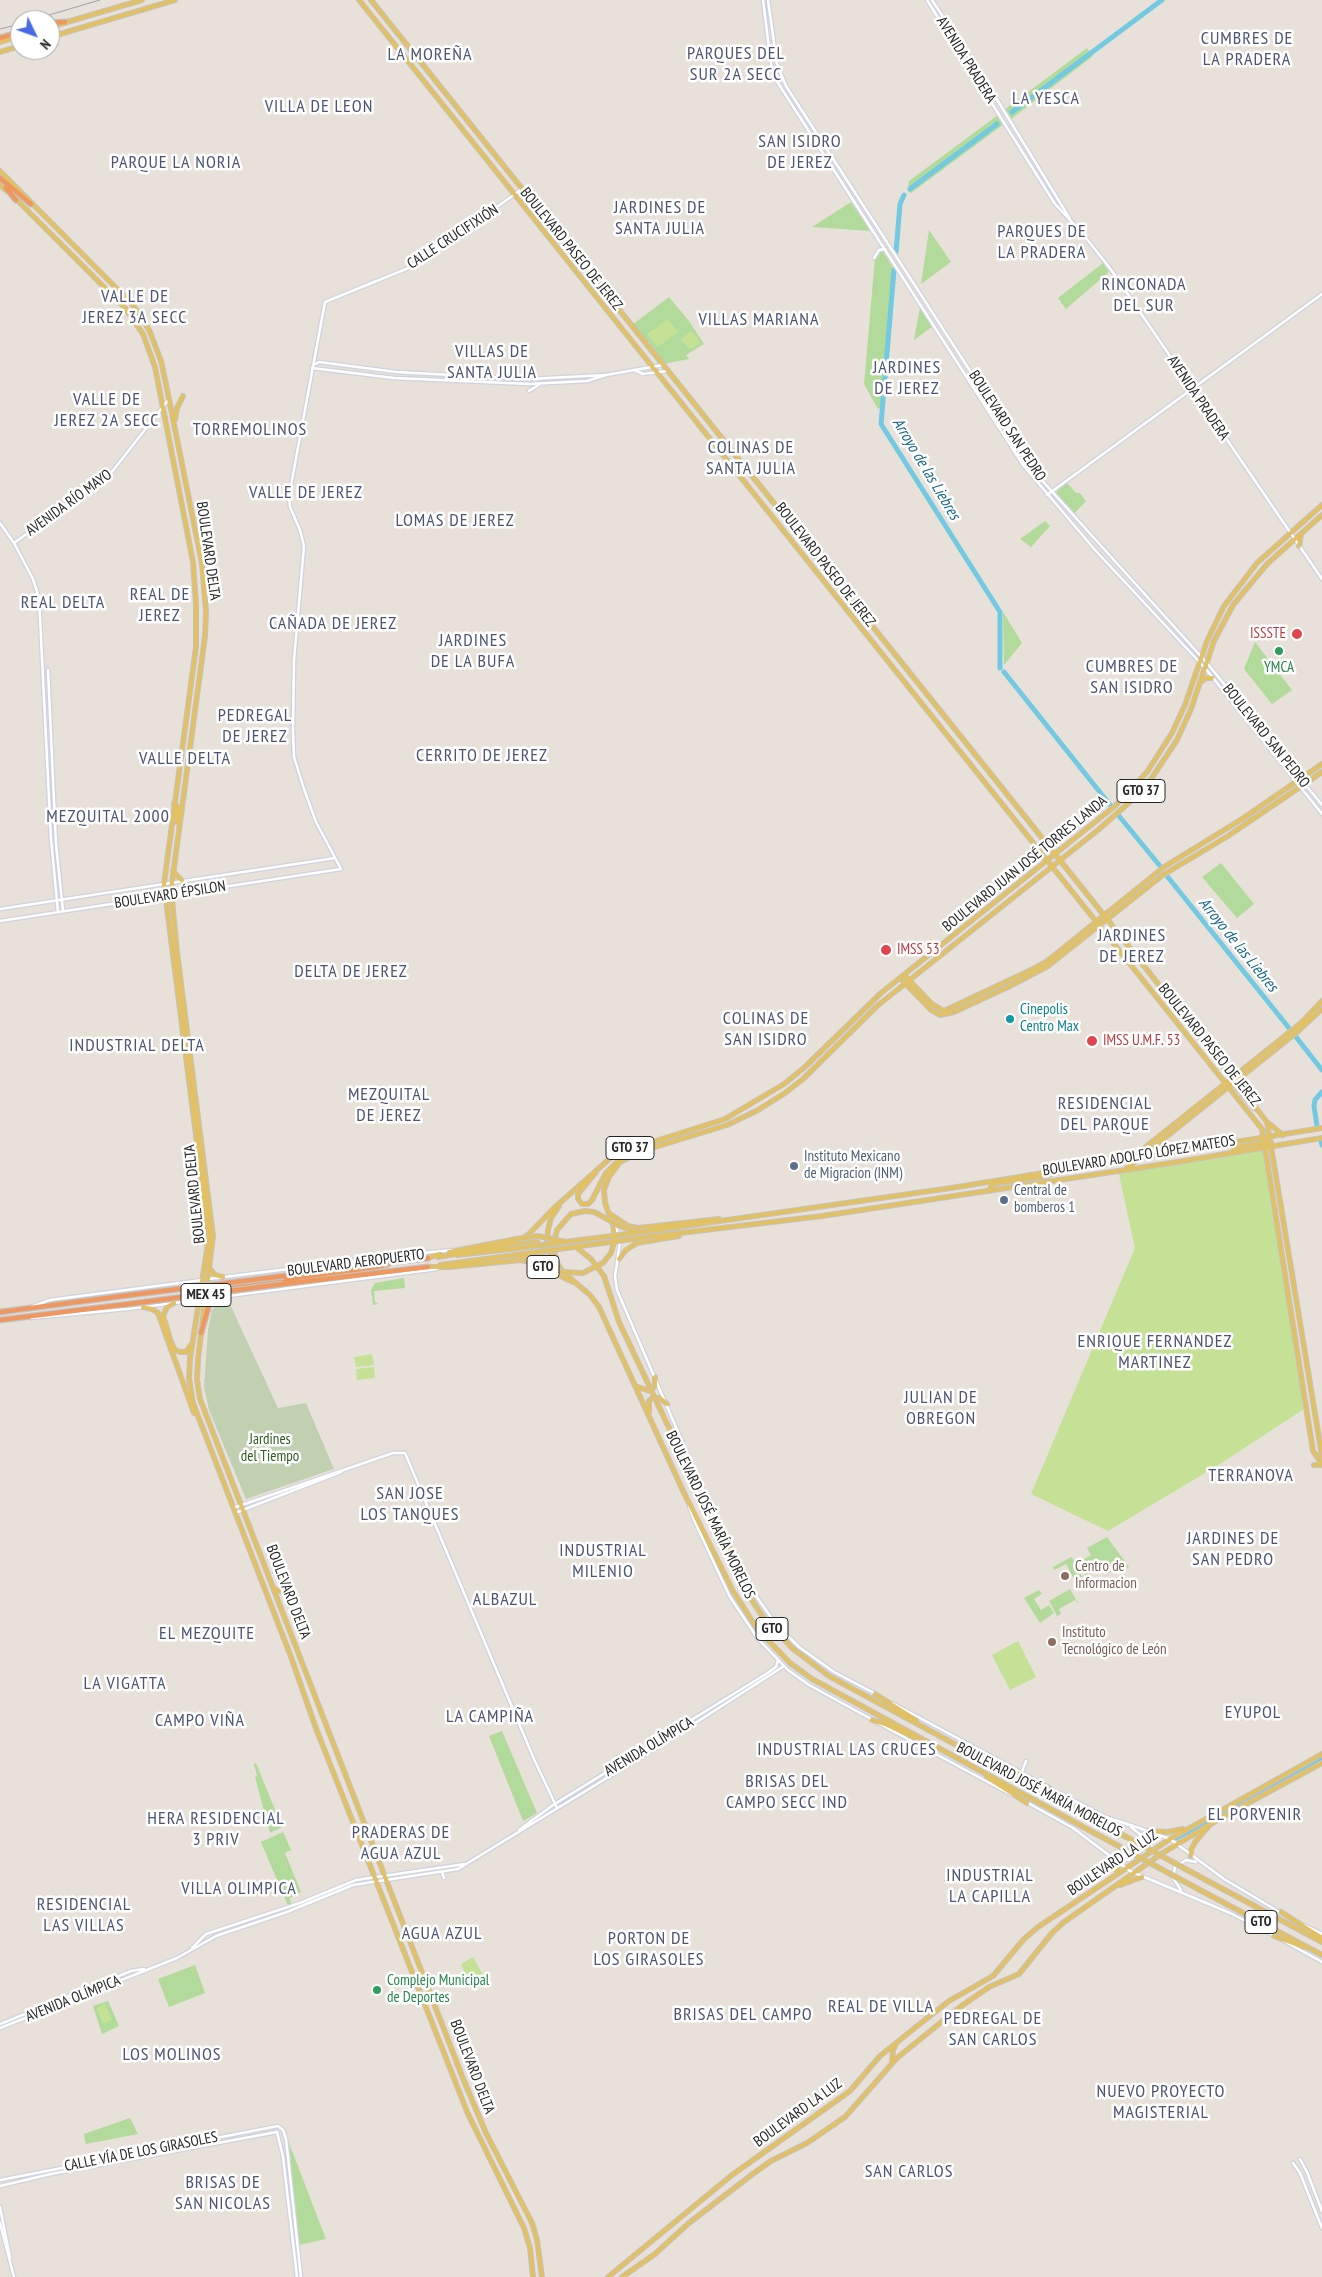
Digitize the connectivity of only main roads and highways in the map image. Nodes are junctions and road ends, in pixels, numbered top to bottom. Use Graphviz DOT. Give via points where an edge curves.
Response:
graph roads {
  1 [pos="142,0"];
  2 [pos="175,0"];
  3 [pos="358,0"];
  4 [pos="371,0"];
  5 [pos="118,7"];
  6 [pos="106,11"];
  7 [pos="119,16"];
  8 [pos="106,20"];
  9 [pos="66,22"];
  10 [pos="60,23"];
  11 [pos="60,35"];
  12 [pos="0,171"];
  13 [pos="0,180"];
  14 [pos="0,185"];
  15 [pos="16,200"];
  16 [pos="31,204"];
  17 [pos="183,396"];
  18 [pos="175,424"];
  19 [pos="1322,505"];
  20 [pos="1322,515"];
  21 [pos="1301,534"];
  22 [pos="1299,546"];
  23 [pos="194,575"];
  24 [pos="204,584"];
  25 [pos="842,590"];
  26 [pos="850,600"];
  27 [pos="839,601"];
  28 [pos="846,610"];
  29 [pos="867,621"];
  30 [pos="873,629"];
  31 [pos="865,634"];
  32 [pos="871,641"];
  33 [pos="914,678"];
  34 [pos="1212,678"];
  35 [pos="1199,684"];
  36 [pos="908,686"];
  37 [pos="1322,764"];
  38 [pos="1322,772"];
  39 [pos="174,804"];
  40 [pos="1027,820"];
  41 [pos="1018,825"];
  42 [pos="178,830"];
  43 [pos="1054,855"];
  44 [pos="1048,860"];
  45 [pos="1059,860"];
  46 [pos="1052,866"];
  47 [pos="172,871"];
  48 [pos="183,882"];
  49 [pos="1095,904"];
  50 [pos="1088,910"];
  51 [pos="1106,917"];
  52 [pos="1098,923"];
  53 [pos="902,976"];
  54 [pos="1017,977"];
  55 [pos="907,981"];
  56 [pos="1014,984"];
  57 [pos="1322,1001"];
  58 [pos="1322,1009"];
  59 [pos="1234,1080"];
  60 [pos="1227,1085"];
  61 [pos="1253,1107"];
  62 [pos="1249,1112"];
  63 [pos="1261,1112"];
  64 [pos="1255,1119"];
  65 [pos="1267,1122"];
  66 [pos="1322,1128"];
  67 [pos="1283,1135"];
  68 [pos="1322,1138"];
  69 [pos="1271,1142"];
  70 [pos="1264,1143"];
  71 [pos="1156,1145"];
  72 [pos="637,1153"];
  73 [pos="1162,1154"];
  74 [pos="1141,1157"];
  75 [pos="1131,1158"];
  76 [pos="603,1162"];
  77 [pos="1065,1169"];
  78 [pos="1125,1169"];
  79 [pos="989,1191"];
  80 [pos="561,1202"];
  81 [pos="609,1213"];
  82 [pos="736,1220"];
  83 [pos="693,1225"];
  84 [pos="738,1226"];
  85 [pos="648,1228"];
  86 [pos="692,1232"];
  87 [pos="638,1233"];
  88 [pos="196,1238"];
  89 [pos="635,1244"];
  90 [pos="502,1246"];
  91 [pos="207,1250"];
  92 [pos="438,1257"];
  93 [pos="428,1258"];
  94 [pos="507,1258"];
  95 [pos="409,1259"];
  96 [pos="619,1259"];
  97 [pos="368,1260"];
  98 [pos="392,1261"];
  99 [pos="556,1262"];
  100 [pos="428,1267"];
  101 [pos="209,1268"];
  102 [pos="395,1270"];
  103 [pos="331,1273"];
  104 [pos="223,1277"];
  105 [pos="578,1284"];
  106 [pos="206,1290"];
  107 [pos="213,1290"];
  108 [pos="200,1298"];
  109 [pos="174,1303"];
  110 [pos="143,1308"];
  111 [pos="0,1312"];
  112 [pos="0,1320"];
  113 [pos="201,1333"];
  114 [pos="193,1343"];
  115 [pos="655,1377"];
  116 [pos="636,1385"];
  117 [pos="667,1404"];
  118 [pos="650,1416"];
  119 [pos="198,1417"];
  120 [pos="1322,1456"];
  121 [pos="1322,1464"];
  122 [pos="1314,1465"];
  123 [pos="715,1518"];
  124 [pos="716,1531"];
  125 [pos="721,1542"];
  126 [pos="730,1549"];
  127 [pos="274,1589"];
  128 [pos="287,1593"];
  129 [pos="300,1654"];
  130 [pos="291,1657"];
  131 [pos="305,1668"];
  132 [pos="296,1670"];
  133 [pos="875,1694"];
  134 [pos="872,1720"];
  135 [pos="928,1729"];
  136 [pos="925,1741"];
  137 [pos="1322,1754"];
  138 [pos="977,1756"];
  139 [pos="1322,1763"];
  140 [pos="977,1770"];
  141 [pos="1049,1788"];
  142 [pos="1027,1803"];
  143 [pos="353,1819"];
  144 [pos="363,1820"];
  145 [pos="1211,1824"];
  146 [pos="1190,1827"];
  147 [pos="1148,1831"];
  148 [pos="1191,1856"];
  149 [pos="1118,1862"];
  150 [pos="1116,1876"];
  151 [pos="1142,1877"];
  152 [pos="1112,1890"];
  153 [pos="1281,1912"];
  154 [pos="1274,1936"];
  155 [pos="1322,1938"];
  156 [pos="1322,1942"];
  157 [pos="1321,1955"];
  158 [pos="985,1981"];
  159 [pos="989,1987"];
  160 [pos="899,2040"];
  161 [pos="886,2050"];
  162 [pos="892,2056"];
  163 [pos="897,2058"];
  164 [pos="892,2063"];
  165 [pos="501,2163"];
  166 [pos="492,2166"];
  167 [pos="508,2177"];
  168 [pos="500,2180"];
  169 [pos="533,2277"];
  170 [pos="542,2277"];
  171 [pos="608,2277"];
  172 [pos="622,2277"];
  1 -- 5 [label="main road"];
  2 -- 7 [label="main road"];
  3 -- 27 [label="main road, BOULEVARD PASEO DE JEREZ"];
  4 -- 25 [label="main road, BOULEVARD PASEO DE JEREZ"];
  5 -- 6 [label="main road"];
  5 -- 7 [label="main road"];
  6 -- 8 [label="main road" via="110,15"];
  6 -- 9 [label="main road"];
  7 -- 8 [label="main road"];
  8 -- 11 [label="main road"];
  9 -- 10 [label="highway"];
  12 -- 16 [label="main road, BOULEVARD DELTA"];
  13 -- 15 [label="highway"];
  13 -- 16 [label="highway"];
  14 -- 15 [label="main road, BOULEVARD DELTA"];
  15 -- 23 [label="main road, BOULEVARD DELTA" via="136,321 152,358"];
  16 -- 18 [label="main road, BOULEVARD DELTA" via="141,316 158,351"];
  17 -- 18 [label="main road"];
  18 -- 24 [label="main road, BOULEVARD DELTA"];
  19 -- 43 [label="main road, BOULEVARD JUAN JOSÉ TORRES LANDA / GTO 37" via="1263,558 1234,592 1214,624 1177,723 1148,772 1116,806"];
  20 -- 21 [label="main road, BOULEVARD JUAN JOSÉ TORRES LANDA / GTO 37"];
  21 -- 22 [label="main road"];
  21 -- 35 [label="main road, BOULEVARD JUAN JOSÉ TORRES LANDA / GTO 37" via="1267,564 1236,600 1217,633"];
  23 -- 24 [label="main road" via="198,583"];
  23 -- 39 [label="main road, BOULEVARD DELTA" via="196,643"];
  24 -- 42 [label="main road, BOULEVARD DELTA" via="204,648"];
  25 -- 26 [label="main road, BOULEVARD PASEO DE JEREZ"];
  25 -- 27 [label="main road"];
  26 -- 28 [label="main road"];
  26 -- 29 [label="main road, BOULEVARD PASEO DE JEREZ"];
  27 -- 28 [label="main road, BOULEVARD PASEO DE JEREZ"];
  28 -- 31 [label="main road, BOULEVARD PASEO DE JEREZ"];
  29 -- 30 [label="main road, BOULEVARD PASEO DE JEREZ"];
  29 -- 31 [label="main road"];
  30 -- 32 [label="main road"];
  30 -- 33 [label="main road, BOULEVARD PASEO DE JEREZ"];
  31 -- 32 [label="main road, BOULEVARD PASEO DE JEREZ"];
  32 -- 36 [label="main road, BOULEVARD PASEO DE JEREZ"];
  33 -- 36 [label="main road" via="912,685"];
  33 -- 40 [label="main road, BOULEVARD PASEO DE JEREZ"];
  34 -- 35 [label="main road"];
  35 -- 45 [label="main road, BOULEVARD JUAN JOSÉ TORRES LANDA / GTO 37" via="1180,734 1152,778 1113,817"];
  36 -- 41 [label="main road, BOULEVARD PASEO DE JEREZ"];
  37 -- 51 [label="main road" via="1164,867"];
  38 -- 51 [label="main road" via="1228,836 1163,875"];
  39 -- 42 [label="main road" via="178,807"];
  39 -- 91 [label="main road, BOULEVARD DELTA" via="164,896 208,1233"];
  40 -- 41 [label="main road" via="1022,819"];
  40 -- 43 [label="main road, BOULEVARD PASEO DE JEREZ"];
  41 -- 44 [label="main road, BOULEVARD PASEO DE JEREZ"];
  42 -- 47 [label="main road, BOULEVARD DELTA"];
  43 -- 44 [label="main road, BOULEVARD JUAN JOSÉ TORRES LANDA / GTO 37"];
  43 -- 45 [label="main road, BOULEVARD PASEO DE JEREZ"];
  44 -- 46 [label="main road, BOULEVARD PASEO DE JEREZ"];
  44 -- 53 [label="main road, BOULEVARD JUAN JOSÉ TORRES LANDA / GTO 37"];
  45 -- 46 [label="main road, BOULEVARD JUAN JOSÉ TORRES LANDA / GTO 37"];
  45 -- 49 [label="main road, BOULEVARD PASEO DE JEREZ"];
  46 -- 50 [label="main road, BOULEVARD PASEO DE JEREZ"];
  46 -- 55 [label="main road, BOULEVARD JUAN JOSÉ TORRES LANDA / GTO 37"];
  47 -- 48 [label="main road"];
  47 -- 101 [label="main road, BOULEVARD DELTA" via="171,895 212,1233"];
  49 -- 50 [label="main road" via="1094,909"];
  49 -- 51 [label="main road, BOULEVARD PASEO DE JEREZ"];
  50 -- 52 [label="main road, BOULEVARD PASEO DE JEREZ"];
  51 -- 52 [label="main road"];
  51 -- 59 [label="main road, BOULEVARD PASEO DE JEREZ"];
  52 -- 54 [label="main road" via="1046,962"];
  52 -- 56 [label="main road" via="1048,966"];
  52 -- 60 [label="main road, BOULEVARD PASEO DE JEREZ"];
  53 -- 55 [label="main road"];
  53 -- 76 [label="main road, BOULEVARD JUAN JOSÉ TORRES LANDA / GTO 37" via="794,1076 753,1104 715,1122 619,1152"];
  54 -- 55 [label="main road" via="944,1011 935,1007"];
  54 -- 56 [label="main road"];
  55 -- 56 [label="main road" via="931,1010 945,1015"];
  55 -- 72 [label="main road, BOULEVARD JUAN JOSÉ TORRES LANDA / GTO 37" via="803,1078 771,1102 716,1130"];
  57 -- 59 [label="main road"];
  58 -- 59 [label="main road"];
  59 -- 60 [label="main road"];
  59 -- 61 [label="main road"];
  59 -- 63 [label="main road, BOULEVARD PASEO DE JEREZ"];
  60 -- 62 [label="main road, BOULEVARD PASEO DE JEREZ"];
  60 -- 71 [label="main road"];
  60 -- 75 [label="main road"];
  61 -- 62 [label="main road"];
  61 -- 63 [label="main road"];
  62 -- 64 [label="main road, BOULEVARD PASEO DE JEREZ"];
  63 -- 64 [label="main road"];
  63 -- 65 [label="main road, BOULEVARD PASEO DE JEREZ"];
  64 -- 70 [label="main road, BOULEVARD PASEO DE JEREZ" via="1262,1129"];
  65 -- 67 [label="main road"];
  65 -- 69 [label="main road, BOULEVARD PASEO DE JEREZ"];
  66 -- 67 [label="main road, BOULEVARD ADOLFO LÓPEZ MATEOS"];
  67 -- 69 [label="main road, BOULEVARD ADOLFO LÓPEZ MATEOS"];
  68 -- 69 [label="main road, BOULEVARD ADOLFO LÓPEZ MATEOS"];
  69 -- 70 [label="main road, BOULEVARD ADOLFO LÓPEZ MATEOS"];
  69 -- 70 [label="main road, BOULEVARD ADOLFO LÓPEZ MATEOS"];
  69 -- 120 [label="main road, BOULEVARD PASEO DE JEREZ"];
  70 -- 73 [label="main road, BOULEVARD ADOLFO LÓPEZ MATEOS"];
  70 -- 78 [label="main road, BOULEVARD ADOLFO LÓPEZ MATEOS" via="1231,1153"];
  70 -- 121 [label="main road, BOULEVARD PASEO DE JEREZ" via="1313,1451"];
  71 -- 73 [label="main road"];
  71 -- 74 [label="main road"];
  72 -- 76 [label="main road" via="613,1164 592,1200 582,1204 578,1194"];
  72 -- 81 [label="main road, BOULEVARD JUAN JOSÉ TORRES LANDA / GTO 37" via="620,1162 609,1177 604,1197"];
  73 -- 74 [label="main road, BOULEVARD ADOLFO LÓPEZ MATEOS"];
  74 -- 75 [label="main road, BOULEVARD ADOLFO LÓPEZ MATEOS"];
  74 -- 78 [label="main road"];
  75 -- 77 [label="main road, BOULEVARD ADOLFO LÓPEZ MATEOS"];
  76 -- 80 [label="main road, BOULEVARD JUAN JOSÉ TORRES LANDA / GTO 37"];
  77 -- 79 [label="main road" via="1046,1176 994,1184"];
  77 -- 82 [label="main road, BOULEVARD ADOLFO LÓPEZ MATEOS"];
  78 -- 79 [label="main road, BOULEVARD ADOLFO LÓPEZ MATEOS"];
  79 -- 84 [label="main road, BOULEVARD ADOLFO LÓPEZ MATEOS"];
  80 -- 90 [label="main road, BOULEVARD JUAN JOSÉ TORRES LANDA / GTO 37" via="520,1241"];
  80 -- 99 [label="main road" via="552,1218 547,1238"];
  81 -- 85 [label="main road" via="628,1226"];
  81 -- 94 [label="main road, BOULEVARD JUAN JOSÉ TORRES LANDA / GTO 37, bridge" via="615,1238 610,1253 603,1263 583,1273 563,1272 530,1258"];
  82 -- 83 [label="main road, BOULEVARD ADOLFO LÓPEZ MATEOS"];
  82 -- 85 [label="main road"];
  83 -- 87 [label="main road, BOULEVARD AEROPUERTO, bridge"];
  84 -- 86 [label="main road, BOULEVARD ADOLFO LÓPEZ MATEOS"];
  84 -- 89 [label="main road"];
  85 -- 89 [label="main road" via="628,1235 628,1241"];
  86 -- 94 [label="main road, BOULEVARD AEROPUERTO, bridge"];
  87 -- 92 [label="main road, BOULEVARD AEROPUERTO, bridge"];
  87 -- 99 [label="main road, bridge" via="594,1212 585,1210 571,1214 557,1230 553,1245"];
  88 -- 91 [label="main road" via="205,1242"];
  89 -- 96 [label="main road"];
  90 -- 92 [label="main road"];
  90 -- 94 [label="main road" via="537,1242 544,1252"];
  91 -- 108 [label="main road, BOULEVARD DELTA"];
  92 -- 93 [label="main road, BOULEVARD AEROPUERTO / MEX 45"];
  93 -- 95 [label="highway, BOULEVARD AEROPUERTO / MEX 45"];
  93 -- 124 [label="main road, BOULEVARD JOSÉ MARÍA MORELOS / GTO, bridge" via="458,1249 547,1236 568,1243 591,1259 604,1276 619,1322"];
  94 -- 100 [label="main road, BOULEVARD AEROPUERTO"];
  94 -- 100 [label="main road, GTO" via="442,1268"];
  94 -- 105 [label="main road, GTO" via="534,1262"];
  95 -- 97 [label="highway"];
  95 -- 98 [label="highway, BOULEVARD AEROPUERTO / MEX 45"];
  98 -- 103 [label="highway" via="385,1265"];
  98 -- 111 [label="highway, BOULEVARD AEROPUERTO / MEX 45, bridge"];
  99 -- 105 [label="main road, BOULEVARD JOSÉ MARÍA MORELOS"];
  100 -- 102 [label="highway, BOULEVARD AEROPUERTO / MEX 45"];
  101 -- 104 [label="main road" via="215,1275"];
  101 -- 106 [label="main road, BOULEVARD DELTA"];
  102 -- 103 [label="highway"];
  102 -- 112 [label="highway, BOULEVARD AEROPUERTO / MEX 45, bridge"];
  103 -- 107 [label="highway"];
  105 -- 116 [label="main road, BOULEVARD JOSÉ MARÍA MORELOS / GTO" via="599,1307"];
  106 -- 107 [label="highway"];
  106 -- 108 [label="highway"];
  106 -- 113 [label="main road, BOULEVARD DELTA"];
  107 -- 113 [label="highway"];
  108 -- 114 [label="main road, BOULEVARD DELTA"];
  109 -- 114 [label="main road" via="167,1307 163,1316 174,1348 183,1352"];
  110 -- 119 [label="main road" via="158,1314 190,1405"];
  113 -- 127 [label="main road, BOULEVARD DELTA" via="197,1370 200,1399"];
  114 -- 119 [label="main road, BOULEVARD DELTA" via="190,1378"];
  115 -- 116 [label="main road" via="650,1391"];
  116 -- 118 [label="main road, BOULEVARD JOSÉ MARÍA MORELOS / GTO"];
  117 -- 118 [label="main road" via="660,1398 651,1399"];
  118 -- 136 [label="main road, BOULEVARD JOSÉ MARÍA MORELOS / GTO" via="688,1502 741,1605 758,1630 812,1679"];
  119 -- 130 [label="main road, BOULEVARD DELTA"];
  121 -- 122 [label="main road"];
  123 -- 124 [label="main road"];
  124 -- 125 [label="main road, BOULEVARD JOSÉ MARÍA MORELOS / GTO"];
  125 -- 126 [label="main road"];
  125 -- 135 [label="main road, BOULEVARD JOSÉ MARÍA MORELOS / GTO" via="755,1607 792,1648 830,1676"];
  127 -- 128 [label="main road"];
  127 -- 129 [label="main road, BOULEVARD DELTA"];
  129 -- 130 [label="main road"];
  129 -- 131 [label="main road, BOULEVARD DELTA"];
  130 -- 132 [label="main road, BOULEVARD DELTA"];
  131 -- 132 [label="main road"];
  131 -- 144 [label="main road, BOULEVARD DELTA"];
  132 -- 143 [label="main road, BOULEVARD DELTA"];
  133 -- 135 [label="main road"];
  134 -- 136 [label="main road"];
  135 -- 138 [label="main road, BOULEVARD JOSÉ MARÍA MORELOS / GTO"];
  136 -- 140 [label="main road, BOULEVARD JOSÉ MARÍA MORELOS / GTO"];
  137 -- 146 [label="main road, BOULEVARD LA LUZ"];
  138 -- 141 [label="main road"];
  138 -- 156 [label="main road, BOULEVARD JOSÉ MARÍA MORELOS / GTO, bridge"];
  139 -- 145 [label="main road, BOULEVARD LA LUZ"];
  140 -- 142 [label="main road"];
  140 -- 157 [label="main road, BOULEVARD JOSÉ MARÍA MORELOS / GTO, bridge"];
  143 -- 144 [label="main road"];
  143 -- 166 [label="main road, BOULEVARD DELTA" via="468,2114"];
  144 -- 165 [label="main road, BOULEVARD DELTA" via="464,2081"];
  145 -- 148 [label="main road" via="1195,1842"];
  145 -- 152 [label="main road, BOULEVARD LA LUZ" via="1134,1872"];
  146 -- 147 [label="main road" via="1168,1832"];
  146 -- 150 [label="main road, BOULEVARD LA LUZ"];
  149 -- 150 [label="main road"];
  150 -- 158 [label="main road, BOULEVARD LA LUZ" via="1032,1932"];
  151 -- 152 [label="main road"];
  152 -- 159 [label="main road, BOULEVARD LA LUZ" via="1055,1929 1019,1974"];
  153 -- 155 [label="main road"];
  154 -- 157 [label="main road"];
  158 -- 159 [label="main road"];
  158 -- 160 [label="main road, BOULEVARD LA LUZ" via="943,2006"];
  159 -- 163 [label="main road, BOULEVARD LA LUZ" via="947,2016"];
  160 -- 161 [label="main road, BOULEVARD LA LUZ"];
  160 -- 162 [label="main road"];
  161 -- 162 [label="main road"];
  161 -- 171 [label="main road, BOULEVARD LA LUZ" via="850,2091 732,2175"];
  162 -- 163 [label="main road"];
  162 -- 164 [label="main road"];
  163 -- 164 [label="main road, BOULEVARD LA LUZ"];
  164 -- 172 [label="main road, BOULEVARD LA LUZ" via="845,2117 807,2143 761,2167"];
  165 -- 166 [label="main road" via="497,2168"];
  165 -- 167 [label="main road, BOULEVARD DELTA"];
  166 -- 168 [label="main road, BOULEVARD DELTA"];
  167 -- 168 [label="main road" via="502,2173"];
  167 -- 170 [label="main road, BOULEVARD DELTA" via="532,2223"];
  168 -- 169 [label="main road, BOULEVARD DELTA" via="524,2228"];
}
